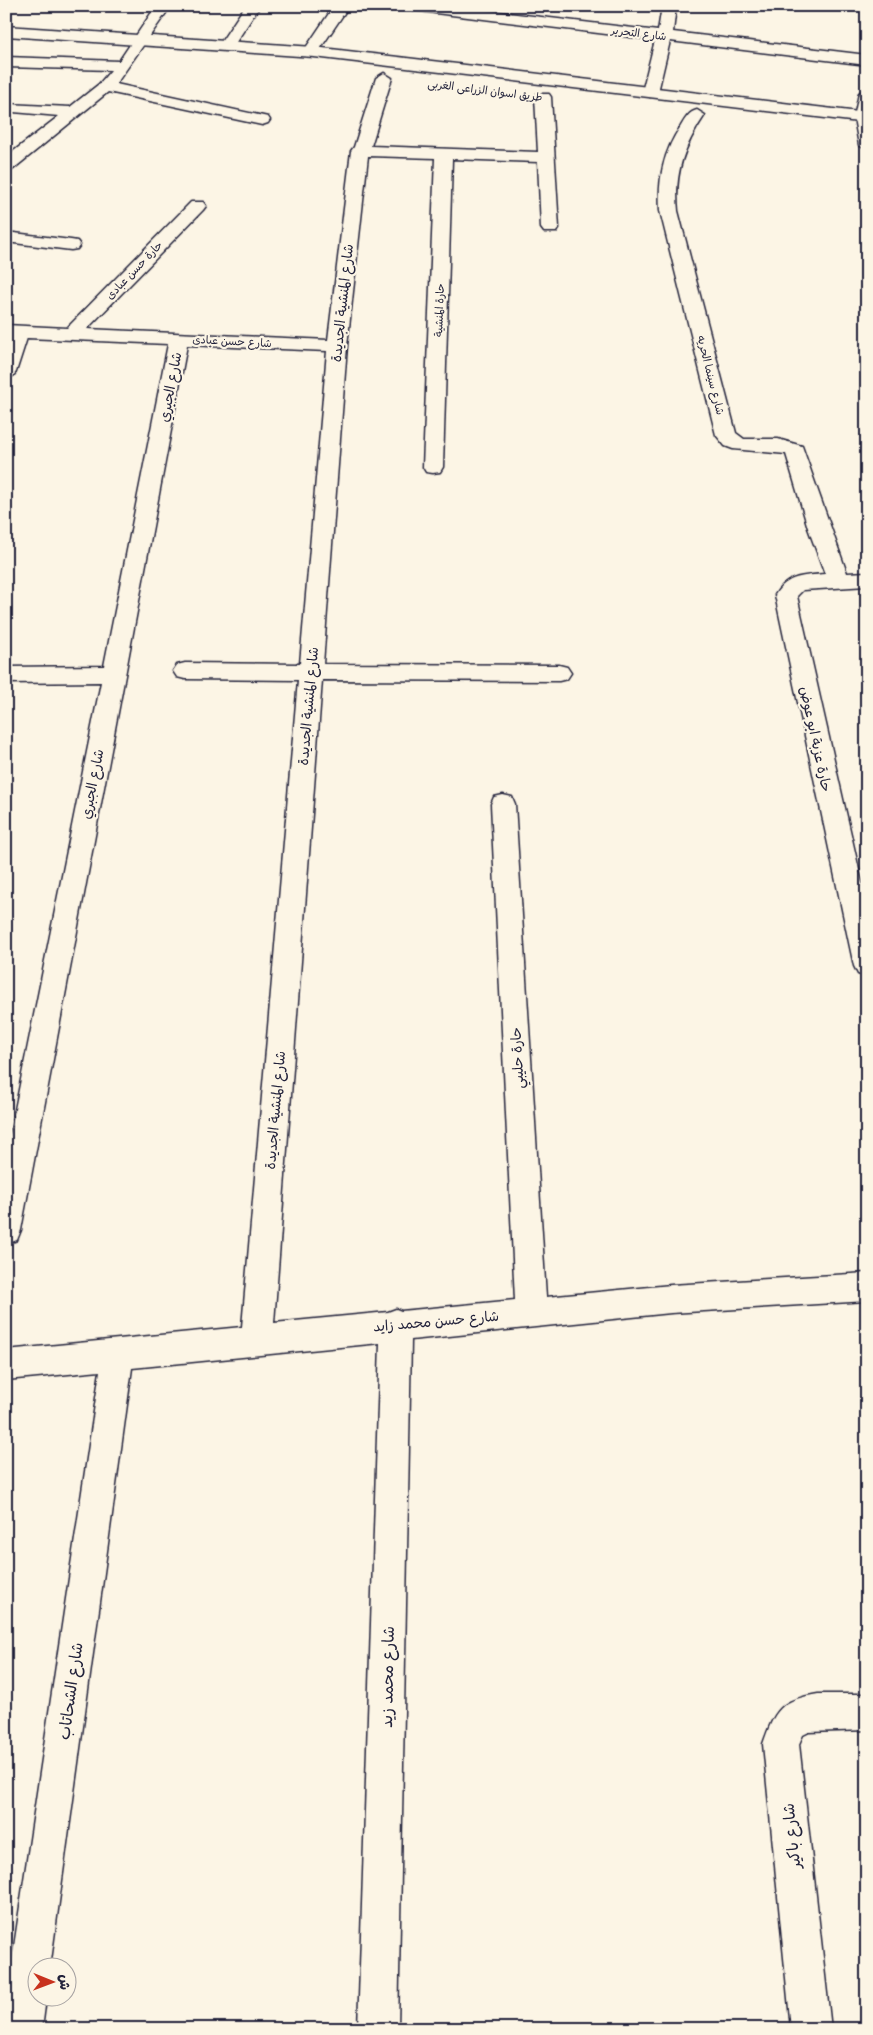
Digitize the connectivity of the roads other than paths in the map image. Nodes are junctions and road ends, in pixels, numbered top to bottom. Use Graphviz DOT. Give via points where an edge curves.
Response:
graph roads {
  1 [pos="164,6"];
  2 [pos="253,6"];
  3 [pos="342,6"];
  4 [pos="411,6"];
  5 [pos="562,6"];
  6 [pos="669,6"];
  7 [pos="559,24"];
  8 [pos="6,31"];
  9 [pos="664,36"];
  10 [pos="139,43"];
  11 [pos="227,45"];
  12 [pos="310,52"];
  13 [pos="867,60"];
  14 [pos="6,62"];
  15 [pos="278,65"];
  16 [pos="123,66"];
  17 [pos="383,78"];
  18 [pos="105,87"];
  19 [pos="650,92"];
  20 [pos="867,93"];
  21 [pos="524,95"];
  22 [pos="543,97"];
  23 [pos="562,99"];
  24 [pos="13,107"];
  25 [pos="76,112"];
  26 [pos="677,113"];
  27 [pos="696,115"];
  28 [pos="716,118"];
  29 [pos="864,118"];
  30 [pos="262,120"];
  31 [pos="863,138"];
  32 [pos="359,151"];
  33 [pos="444,154"];
  34 [pos="547,157"];
  35 [pos="6,166"];
  36 [pos="197,206"];
  37 [pos="550,228"];
  38 [pos="6,237"];
  39 [pos="71,245"];
  40 [pos="12,332"];
  41 [pos="72,334"];
  42 [pos="179,339"];
  43 [pos="337,346"];
  44 [pos="6,372"];
  45 [pos="433,467"];
  46 [pos="867,579"];
  47 [pos="839,581"];
  48 [pos="185,671"];
  49 [pos="311,672"];
  50 [pos="559,673"];
  51 [pos="113,674"];
  52 [pos="6,675"];
  53 [pos="503,804"];
  54 [pos="867,966"];
  55 [pos="6,1230"];
  56 [pos="867,1287"];
  57 [pos="531,1312"];
  58 [pos="396,1324"];
  59 [pos="257,1339"];
  60 [pos="118,1353"];
  61 [pos="6,1365"];
  62 [pos="867,1712"];
  63 [pos="22,2029"];
  64 [pos="378,2029"];
  65 [pos="811,2029"];
  1 -- 10 [label="street"];
  2 -- 11 [label="street"];
  3 -- 12 [label="street"];
  4 -- 7 [label="street, شارع التحرير"];
  5 -- 7 [label="street"];
  6 -- 9 [label="street"];
  7 -- 9 [label="street, شارع التحرير"];
  8 -- 10 [label="street, طريق اسوان الزراعى الغربى"];
  9 -- 13 [label="street, شارع التحرير"];
  9 -- 19 [label="street"];
  10 -- 11 [label="street, طريق اسوان الزراعى الغربى"];
  10 -- 15 [label="street, طريق اسوان الزراعى الغربى"];
  10 -- 16 [label="street"];
  11 -- 12 [label="street, طريق اسوان الزراعى الغربى"];
  12 -- 19 [label="street, طريق اسوان الزراعى الغربى"];
  14 -- 16 [label="street"];
  16 -- 18 [label="street"];
  17 -- 32 [label="street, شارع المنشية الجديدة"];
  18 -- 25 [label="street"];
  18 -- 30 [label="street"];
  19 -- 29 [label="street, طريق اسوان الزراعى الغربى"];
  20 -- 29 [label="street"];
  21 -- 22 [label="street, طريق اسوان الزراعى الغربى"];
  22 -- 23 [label="street, طريق اسوان الزراعى الغربى"];
  22 -- 34 [label="street"];
  24 -- 25 [label="street"];
  25 -- 35 [label="street"];
  26 -- 27 [label="street"];
  27 -- 28 [label="street"];
  27 -- 47 [label="street, شارع سينما الحريه" via="677,144 671,160 667,194 726,435 740,445 783,445 795,450"];
  29 -- 31 [label="street"];
  32 -- 33 [label="street"];
  32 -- 43 [label="street, شارع المنشية الجديدة"];
  33 -- 34 [label="street"];
  33 -- 45 [label="street, حارة المنشية"];
  34 -- 37 [label="street"];
  36 -- 41 [label="street, حارة حسن عبادى"];
  38 -- 39 [label="street"];
  40 -- 41 [label="street, شارع حسن عبادى"];
  40 -- 44 [label="street"];
  41 -- 42 [label="street, شارع حسن عبادى"];
  42 -- 43 [label="street, شارع حسن عبادى"];
  42 -- 51 [label="street, شارع الجبري"];
  43 -- 49 [label="street, شارع المنشية الجديدة"];
  46 -- 47 [label="street, حارة عزبة ابو عوض"];
  47 -- 54 [label="street, حارة عزبة ابو عوض" via="795,585 786,595 786,601"];
  48 -- 49 [label="street"];
  49 -- 50 [label="street"];
  49 -- 59 [label="street, شارع المنشية الجديدة"];
  51 -- 52 [label="street"];
  51 -- 55 [label="street, شارع الجبري"];
  53 -- 57 [label="street, حارة حليبي"];
  56 -- 57 [label="street, شارع حسن محمد زايد" via="671,1299"];
  57 -- 58 [label="street, شارع حسن محمد زايد"];
  58 -- 59 [label="street, شارع حسن محمد زايد"];
  58 -- 64 [label="street, شارع محمد زيد"];
  59 -- 60 [label="street, شارع حسن محمد زايد"];
  60 -- 61 [label="street, شارع حسن محمد زايد"];
  60 -- 63 [label="street, شارع الشحاتاب"];
  62 -- 65 [label="street, شارع باكير" via="804,1715 793,1720 781,1744"];
}
